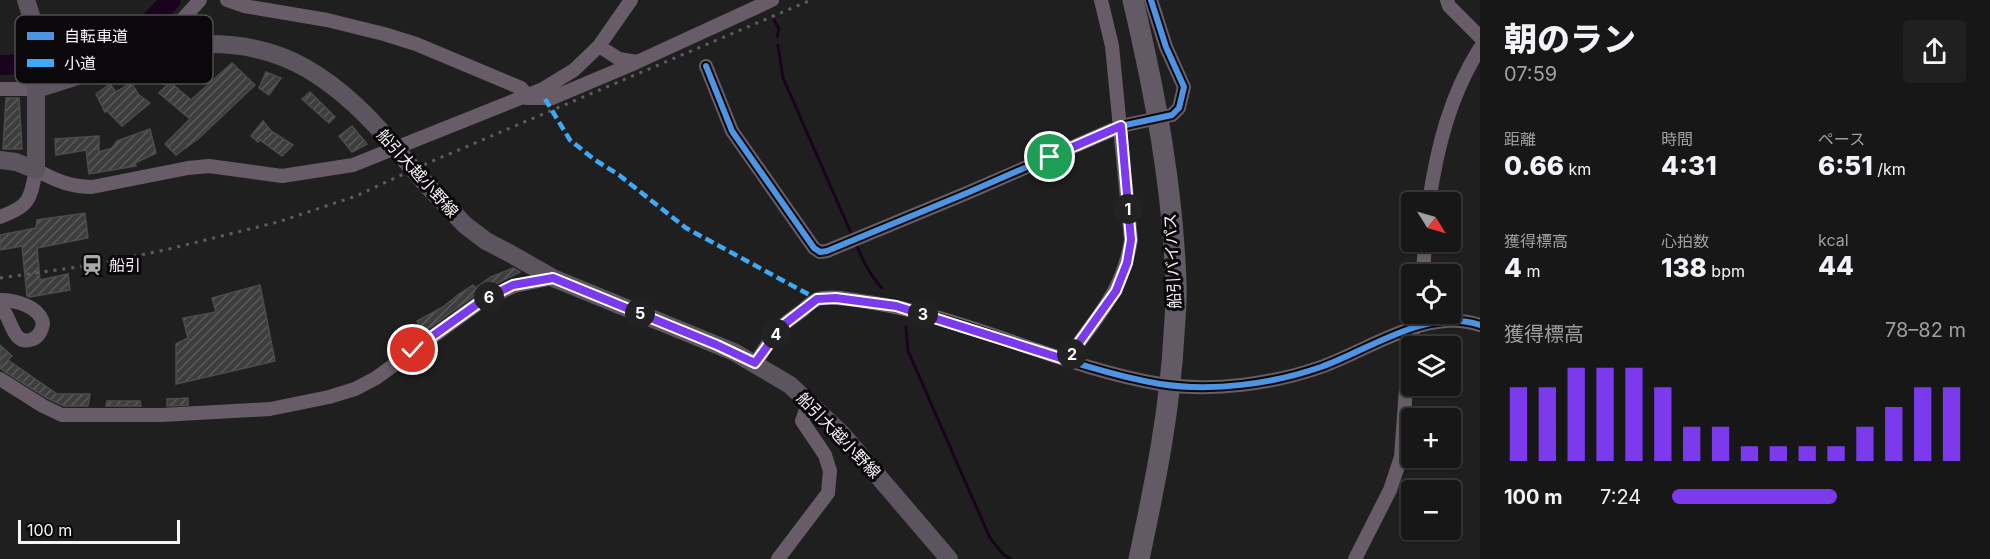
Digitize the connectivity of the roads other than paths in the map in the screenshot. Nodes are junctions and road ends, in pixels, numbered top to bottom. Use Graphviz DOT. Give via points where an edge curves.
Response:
graph roads {
  1 [pos="26,0"];
  2 [pos="200,0"];
  3 [pos="227,0"];
  4 [pos="631,0"];
  5 [pos="772,0"];
  6 [pos="1101,0"];
  7 [pos="1133,0"];
  8 [pos="1151,0"];
  9 [pos="1447,0"];
  10 [pos="31,15"];
  11 [pos="186,15"];
  12 [pos="1480,37"];
  13 [pos="213,45"];
  14 [pos="599,46"];
  15 [pos="1480,48"];
  16 [pos="637,62"];
  17 [pos="706,66"];
  18 [pos="36,84"];
  19 [pos="0,89"];
  20 [pos="523,97"];
  21 [pos="1158,119"];
  22 [pos="1121,126"];
  23 [pos="0,160"];
  24 [pos="36,170"];
  25 [pos="1430,192"];
  26 [pos="0,218"];
  27 [pos="553,278"];
  28 [pos="0,300"];
  29 [pos="0,307"];
  30 [pos="1413,324"];
  31 [pos="1480,325"];
  32 [pos="1412,329"];
  33 [pos="1070,361"];
  34 [pos="755,363"];
  35 [pos="0,379"];
  36 [pos="1171,386"];
  37 [pos="809,401"];
  38 [pos="778,559"];
  39 [pos="950,559"];
  40 [pos="1139,559"];
  41 [pos="1355,559"];
  1 -- 10 [label="main road"];
  2 -- 11 [label="street"];
  3 -- 20 [label="street" via="327,20 416,44 521,88"];
  4 -- 14 [label="street"];
  5 -- 16 [label="street"];
  6 -- 22 [label="street" via="1112,46"];
  7 -- 21 [label="highway, 船引バイパス"];
  8 -- 21 [label="street" via="1184,87 1179,108"];
  9 -- 12 [label="street"];
  13 -- 27 [label="main road, 船引大越小野線, bridge" via="257,47 317,74 344,93 379,129 445,206 479,235"];
  14 -- 16 [label="street" via="619,59"];
  14 -- 20 [label="street" via="574,70"];
  15 -- 25 [label="street" via="1446,122"];
  16 -- 20 [label="street" via="552,98"];
  17 -- 22 [label="street" via="732,131 820,252"];
  18 -- 19 [label="street"];
  18 -- 24 [label="main road"];
  20 -- 24 [label="street" via="353,165 282,176 208,166 78,187"];
  21 -- 22 [label="street"];
  21 -- 36 [label="highway, 船引バイパス" via="1176,285"];
  22 -- 33 [label="street" via="1131,240 1127,263 1116,291"];
  23 -- 24 [label="main road"];
  24 -- 26 [label="street" via="31,196 19,210"];
  27 -- 34 [label="main road, 船引大越小野線"];
  27 -- 35 [label="street" via="513,285 483,300 355,389 270,409 62,415"];
  28 -- 29 [label="street" via="16,301 37,312 43,323 38,336 27,340 16,335 8,314"];
  30 -- 32 [label="street"];
  31 -- 32 [label="street" via="1434,323"];
  32 -- 36 [label="street" via="1322,366 1278,378 1223,386"];
  32 -- 41 [label="street" via="1401,457 1390,490"];
  33 -- 34 [label="street" via="896,306 836,298 817,299 782,326"];
  33 -- 36 [label="street"];
  34 -- 37 [label="main road, 船引大越小野線"];
  36 -- 40 [label="highway, 船引バイパス"];
  37 -- 38 [label="street" via="802,421 825,454 830,471 828,493"];
  37 -- 39 [label="main road, 船引大越小野線"];
}
